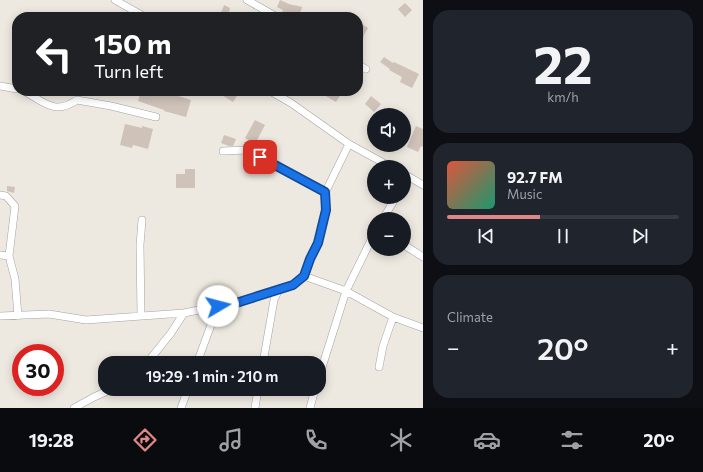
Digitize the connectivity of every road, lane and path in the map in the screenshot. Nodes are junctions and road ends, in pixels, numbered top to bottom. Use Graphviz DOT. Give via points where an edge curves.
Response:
graph roads {
  1 [pos="115,0"];
  2 [pos="247,0"];
  3 [pos="136,12"];
  4 [pos="268,12"];
  5 [pos="363,68"];
  6 [pos="366,69"];
  7 [pos="0,86"];
  8 [pos="12,88"];
  9 [pos="33,96"];
  10 [pos="279,96"];
  11 [pos="156,117"];
  12 [pos="349,144"];
  13 [pos="223,151"];
  14 [pos="378,160"];
  15 [pos="411,178"];
  16 [pos="423,185"];
  17 [pos="325,192"];
  18 [pos="0,195"];
  19 [pos="142,220"];
  20 [pos="367,248"];
  21 [pos="411,250"];
  22 [pos="0,255"];
  23 [pos="9,256"];
  24 [pos="423,257"];
  25 [pos="304,276"];
  26 [pos="279,289"];
  27 [pos="346,291"];
  28 [pos="218,306"];
  29 [pos="184,313"];
  30 [pos="0,316"];
  31 [pos="18,316"];
  32 [pos="141,316"];
  33 [pos="393,317"];
  34 [pos="423,328"];
  35 [pos="153,356"];
  36 [pos="200,356"];
  37 [pos="264,356"];
  38 [pos="326,356"];
  39 [pos="379,367"];
  40 [pos="98,395"];
  41 [pos="185,396"];
  42 [pos="257,396"];
  43 [pos="314,396"];
  44 [pos="74,408"];
  45 [pos="181,408"];
  46 [pos="255,408"];
  47 [pos="310,408"];
  1 -- 3 [label="street"];
  2 -- 4 [label="street"];
  5 -- 6 [label="street"];
  7 -- 8 [label="street"];
  9 -- 11 [label="street" via="55,108 68,107 77,100"];
  10 -- 12 [label="street"];
  12 -- 14 [label="street"];
  12 -- 17 [label="street"];
  13 -- 17 [label="street" via="247,150"];
  15 -- 16 [label="street"];
  17 -- 25 [label="street" via="326,210 318,243"];
  18 -- 23 [label="street" via="6,196 15,206"];
  19 -- 32 [label="street"];
  20 -- 27 [label="street"];
  21 -- 24 [label="street"];
  22 -- 23 [label="street"];
  23 -- 31 [label="street" via="15,280"];
  25 -- 26 [label="street" via="293,285"];
  25 -- 27 [label="street"];
  26 -- 28 [label="street" via="233,304"];
  26 -- 37 [label="street" via="274,300"];
  27 -- 33 [label="street"];
  27 -- 38 [label="street"];
  28 -- 29 [label="street"];
  28 -- 36 [label="street"];
  29 -- 32 [label="street"];
  29 -- 35 [label="street"];
  30 -- 31 [label="street"];
  31 -- 32 [label="street" via="49,314 86,320"];
  33 -- 34 [label="street"];
  33 -- 39 [label="street"];
  40 -- 44 [label="street"];
  41 -- 45 [label="street"];
  42 -- 46 [label="street"];
  43 -- 47 [label="street"];
}
